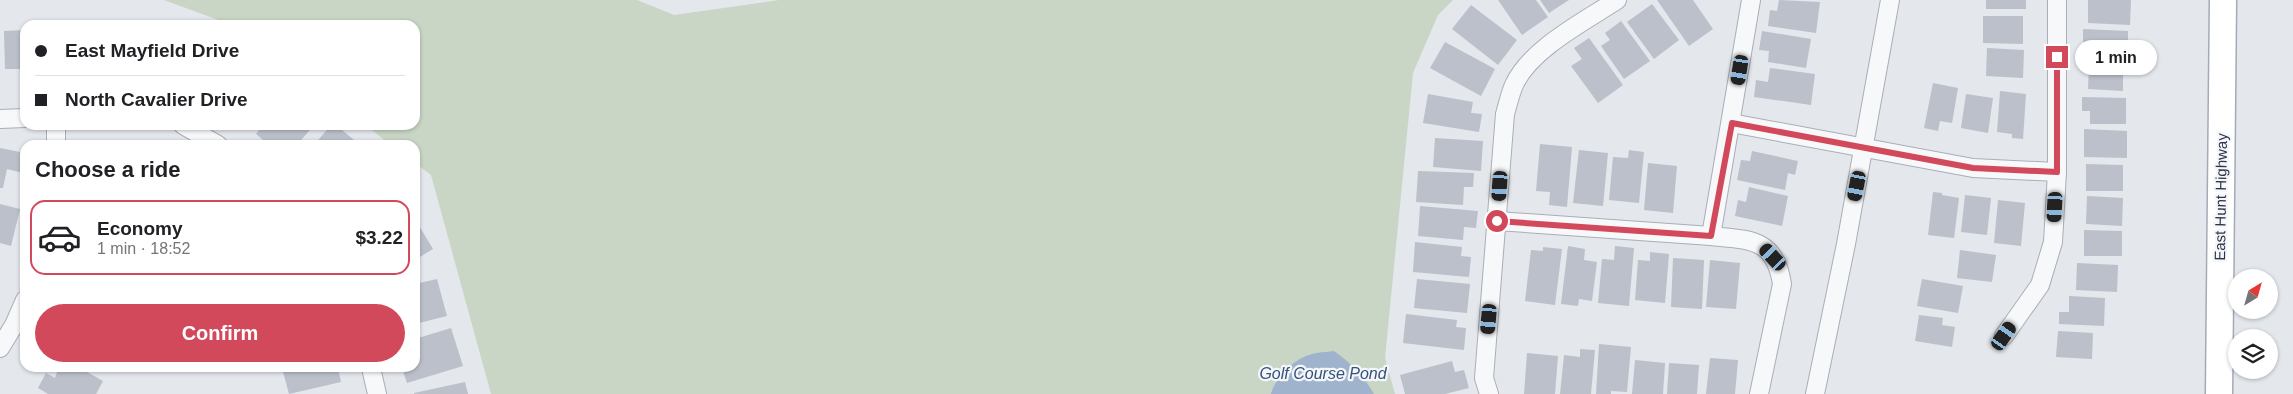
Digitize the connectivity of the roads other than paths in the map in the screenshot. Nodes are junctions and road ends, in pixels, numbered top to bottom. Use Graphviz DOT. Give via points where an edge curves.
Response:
graph roads {
  1 [pos="1617,0"];
  2 [pos="1750,0"];
  3 [pos="1890,0"];
  4 [pos="2057,0"];
  5 [pos="2223,0"];
  6 [pos="20,118"];
  7 [pos="0,119"];
  8 [pos="1732,123"];
  9 [pos="192,130"];
  10 [pos="209,140"];
  11 [pos="1864,147"];
  12 [pos="2057,172"];
  13 [pos="1497,221"];
  14 [pos="1711,236"];
  15 [pos="20,311"];
  16 [pos="2004,336"];
  17 [pos="0,348"];
  18 [pos="372,372"];
  19 [pos="377,394"];
  20 [pos="1489,394"];
  21 [pos="1759,394"];
  22 [pos="1815,394"];
  23 [pos="2218,394"];
  1 -- 13 [label="street" via="1541,51 1525,66 1514,84 1505,114"];
  2 -- 8 [label="street"];
  3 -- 11 [label="street"];
  4 -- 12 [label="street"];
  5 -- 23 [label="main road, East Hunt Highway"];
  6 -- 7 [label="street"];
  8 -- 11 [label="street"];
  8 -- 14 [label="street"];
  9 -- 10 [label="street"];
  11 -- 12 [label="street" via="1973,168"];
  11 -- 22 [label="street"];
  12 -- 16 [label="street" via="2053,242 2040,285"];
  13 -- 14 [label="street"];
  13 -- 20 [label="street" via="1484,378"];
  14 -- 21 [label="street" via="1752,240 1765,248 1779,266 1782,284"];
  15 -- 17 [label="street"];
  18 -- 19 [label="street"];
}
